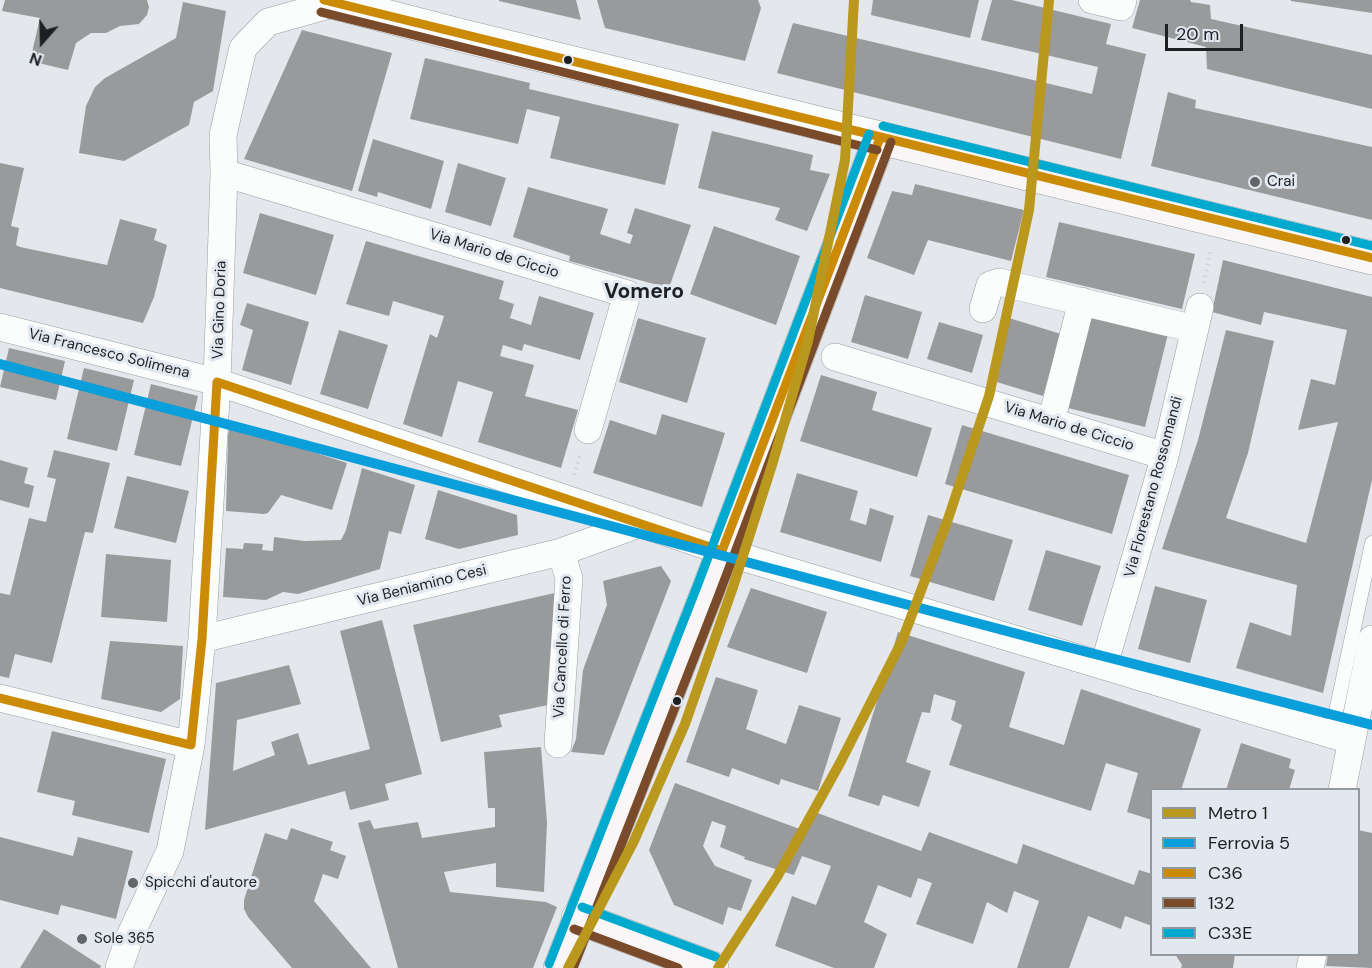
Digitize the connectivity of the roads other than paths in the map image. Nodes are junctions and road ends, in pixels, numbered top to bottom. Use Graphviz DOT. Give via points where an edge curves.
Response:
graph roads {
  1 [pos="324,0"];
  2 [pos="349,0"];
  3 [pos="1092,0"];
  4 [pos="1123,0"];
  5 [pos="880,138"];
  6 [pos="224,173"];
  7 [pos="1372,258"];
  8 [pos="1082,301"];
  9 [pos="983,309"];
  10 [pos="0,327"];
  11 [pos="835,357"];
  12 [pos="217,382"];
  13 [pos="1051,422"];
  14 [pos="588,430"];
  15 [pos="1165,456"];
  16 [pos="639,524"];
  17 [pos="1372,543"];
  18 [pos="722,551"];
  19 [pos="561,552"];
  20 [pos="202,639"];
  21 [pos="1372,639"];
  22 [pos="1104,665"];
  23 [pos="0,698"];
  24 [pos="1341,737"];
  25 [pos="558,744"];
  26 [pos="191,745"];
  27 [pos="1342,788"];
  28 [pos="578,918"];
  29 [pos="119,968"];
  30 [pos="560,968"];
  31 [pos="712,968"];
  1 -- 5 [label="street, bridge"];
  2 -- 6 [label="street, Via Gino Doria" via="268,22 243,48 223,135"];
  3 -- 4 [label="street" via="1121,7"];
  5 -- 7 [label="main road"];
  5 -- 18 [label="main road"];
  6 -- 12 [label="street, Via Gino Doria"];
  6 -- 14 [label="street, Via Mario de Ciccio" via="627,294"];
  8 -- 9 [label="street" via="999,282 990,285"];
  8 -- 13 [label="street"];
  8 -- 15 [label="street, Via Florestano Rossomandi" via="1197,318"];
  10 -- 12 [label="street, Via Francesco Solimena"];
  11 -- 13 [label="street, Via Mario de Ciccio"];
  12 -- 16 [label="street, Via Francesco Solimena"];
  12 -- 20 [label="street, Via Gino Doria"];
  13 -- 15 [label="street, Via Mario de Ciccio"];
  15 -- 22 [label="street, Via Florestano Rossomandi"];
  16 -- 18 [label="street, Via Francesco Solimena"];
  16 -- 19 [label="street, Via Beniamino Cesi"];
  17 -- 24 [label="lane"];
  18 -- 22 [label="street, Via Francesco Solimena"];
  18 -- 28 [label="main road"];
  19 -- 20 [label="street, Via Beniamino Cesi"];
  19 -- 25 [label="street, Via Cancello di Ferro" via="569,578"];
  20 -- 26 [label="street, Via Gino Doria"];
  21 -- 24 [label="street"];
  22 -- 24 [label="street, Via Francesco Solimena"];
  23 -- 26 [label="street"];
  24 -- 27 [label="street"];
  26 -- 29 [label="street, Via Gino Doria" via="170,851"];
  28 -- 30 [label="main road"];
  28 -- 31 [label="main road"];
}
